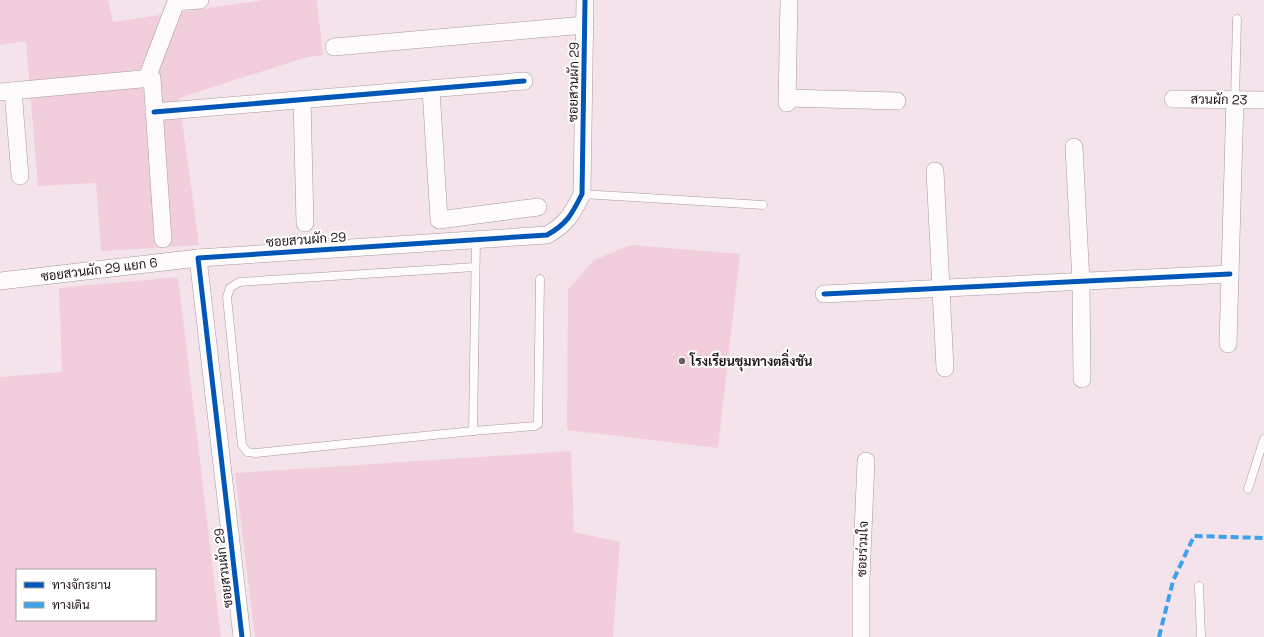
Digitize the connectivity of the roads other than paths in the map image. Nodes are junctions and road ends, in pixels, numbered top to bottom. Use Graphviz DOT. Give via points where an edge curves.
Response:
graph roads {
  1 [pos="200,0"];
  2 [pos="585,0"];
  3 [pos="789,0"];
  4 [pos="1237,19"];
  5 [pos="585,25"];
  6 [pos="334,47"];
  7 [pos="147,78"];
  8 [pos="524,81"];
  9 [pos="431,89"];
  10 [pos="7,92"];
  11 [pos="1173,99"];
  12 [pos="302,100"];
  13 [pos="897,100"];
  14 [pos="1235,100"];
  15 [pos="1264,100"];
  16 [pos="154,112"];
  17 [pos="1074,147"];
  18 [pos="935,171"];
  19 [pos="20,176"];
  20 [pos="582,194"];
  21 [pos="538,206"];
  22 [pos="763,206"];
  23 [pos="305,223"];
  24 [pos="163,238"];
  25 [pos="476,238"];
  26 [pos="198,258"];
  27 [pos="475,267"];
  28 [pos="1230,274"];
  29 [pos="540,279"];
  30 [pos="0,281"];
  31 [pos="1081,282"];
  32 [pos="941,288"];
  33 [pos="824,294"];
  34 [pos="1228,344"];
  35 [pos="946,368"];
  36 [pos="1082,379"];
  37 [pos="473,431"];
  38 [pos="1264,439"];
  39 [pos="866,461"];
  40 [pos="1248,489"];
  41 [pos="1199,586"];
  42 [pos="242,637"];
  43 [pos="861,637"];
  44 [pos="1201,637"];
  1 -- 7 [label="street" via="176,2"];
  2 -- 5 [label="street, ซอยสวนผัก 29"];
  3 -- 13 [label="street" via="787,101"];
  4 -- 14 [label="lane"];
  5 -- 6 [label="street"];
  5 -- 20 [label="street, ซอยสวนผัก 29"];
  7 -- 10 [label="street"];
  7 -- 16 [label="street" via="152,78"];
  8 -- 9 [label="street"];
  9 -- 12 [label="street"];
  9 -- 21 [label="street" via="438,220"];
  10 -- 19 [label="street"];
  11 -- 14 [label="street, สวนผัก 23"];
  12 -- 16 [label="street"];
  12 -- 23 [label="street"];
  14 -- 15 [label="street, สวนผัก 23"];
  14 -- 28 [label="street"];
  16 -- 24 [label="street"];
  17 -- 31 [label="street"];
  18 -- 32 [label="street"];
  20 -- 22 [label="lane"];
  20 -- 25 [label="street, ซอยสวนผัก 29" via="572,214 561,228 547,235"];
  25 -- 26 [label="street, ซอยสวนผัก 29"];
  25 -- 27 [label="lane"];
  26 -- 30 [label="street, ซอยสวนผัก 29 แยก 6"];
  26 -- 42 [label="street, ซอยสวนผัก 29"];
  27 -- 37 [label="lane"];
  27 -- 37 [label="lane" via="239,282 230,288 227,297 242,445 247,452"];
  28 -- 31 [label="street"];
  28 -- 34 [label="street"];
  29 -- 37 [label="lane" via="538,424"];
  31 -- 32 [label="street"];
  31 -- 36 [label="street"];
  32 -- 33 [label="street"];
  32 -- 35 [label="street"];
  38 -- 40 [label="lane"];
  39 -- 43 [label="street, ซอยร่วมใจ"];
  41 -- 44 [label="lane"];
}
